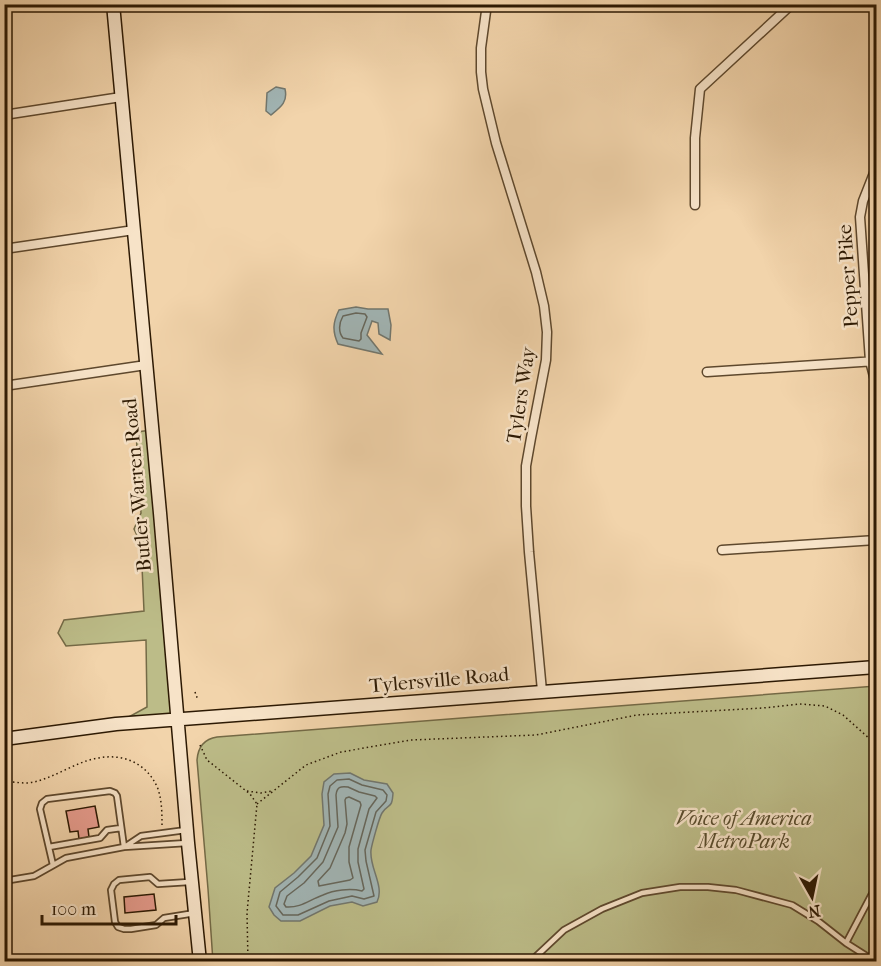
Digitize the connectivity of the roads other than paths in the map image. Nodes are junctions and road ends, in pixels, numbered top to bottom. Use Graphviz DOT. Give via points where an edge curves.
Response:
graph roads {
  1 [pos="113,4"];
  2 [pos="488,4"];
  3 [pos="792,4"];
  4 [pos="122,97"];
  5 [pos="4,110"];
  6 [pos="5,115"];
  7 [pos="876,168"];
  8 [pos="695,205"];
  9 [pos="134,230"];
  10 [pos="4,249"];
  11 [pos="873,361"];
  12 [pos="146,365"];
  13 [pos="707,372"];
  14 [pos="876,384"];
  15 [pos="4,386"];
  16 [pos="876,540"];
  17 [pos="722,550"];
  18 [pos="876,667"];
  19 [pos="542,692"];
  20 [pos="177,720"];
  21 [pos="4,739"];
  22 [pos="121,828"];
  23 [pos="187,830"];
  24 [pos="188,843"];
  25 [pos="49,847"];
  26 [pos="124,847"];
  27 [pos="5,860"];
  28 [pos="53,865"];
  29 [pos="7,881"];
  30 [pos="192,882"];
  31 [pos="876,886"];
  32 [pos="196,913"];
  33 [pos="846,943"];
  34 [pos="200,962"];
  35 [pos="530,962"];
  36 [pos="876,962"];
  1 -- 4 [label="main road, Butler Warren Road"];
  2 -- 19 [label="street, Tylers Way" via="481,48 483,89 536,272 547,332 546,360 526,466 529,552"];
  3 -- 8 [label="street" via="700,89"];
  4 -- 6 [label="street"];
  4 -- 9 [label="main road, Butler Warren Road"];
  5 -- 6 [label="street"];
  7 -- 11 [label="street, Pepper Pike" via="860,217"];
  9 -- 10 [label="street"];
  9 -- 12 [label="main road, Butler Warren Road"];
  11 -- 13 [label="street"];
  11 -- 14 [label="street, Pepper Pike"];
  12 -- 15 [label="street"];
  12 -- 20 [label="main road, Butler Warren Road"];
  16 -- 17 [label="street"];
  18 -- 19 [label="main road, Tylersville Road"];
  19 -- 20 [label="main road, Tylersville Road"];
  20 -- 21 [label="main road, Tylersville Road"];
  20 -- 23 [label="main road, Butler Warren Road"];
  22 -- 25 [label="lane" via="107,830 100,838"];
  22 -- 25 [label="lane" via="115,793 46,798 40,809"];
  22 -- 26 [label="lane"];
  23 -- 24 [label="main road, Butler Warren Road"];
  23 -- 26 [label="lane" via="141,836"];
  24 -- 26 [label="lane"];
  24 -- 30 [label="main road, Butler Warren Road"];
  25 -- 28 [label="lane"];
  26 -- 28 [label="lane" via="66,858"];
  27 -- 29 [label="lane"];
  28 -- 29 [label="lane" via="34,876"];
  30 -- 32 [label="main road, Butler Warren Road"];
  30 -- 32 [label="lane" via="158,884 150,877 118,880 111,890 115,922 124,929 156,925 164,918"];
  31 -- 33 [label="lane"];
  32 -- 34 [label="main road, Butler Warren Road"];
  33 -- 35 [label="lane" via="792,905 736,890 680,887 642,893 602,909 564,930"];
  33 -- 36 [label="lane"];
}
